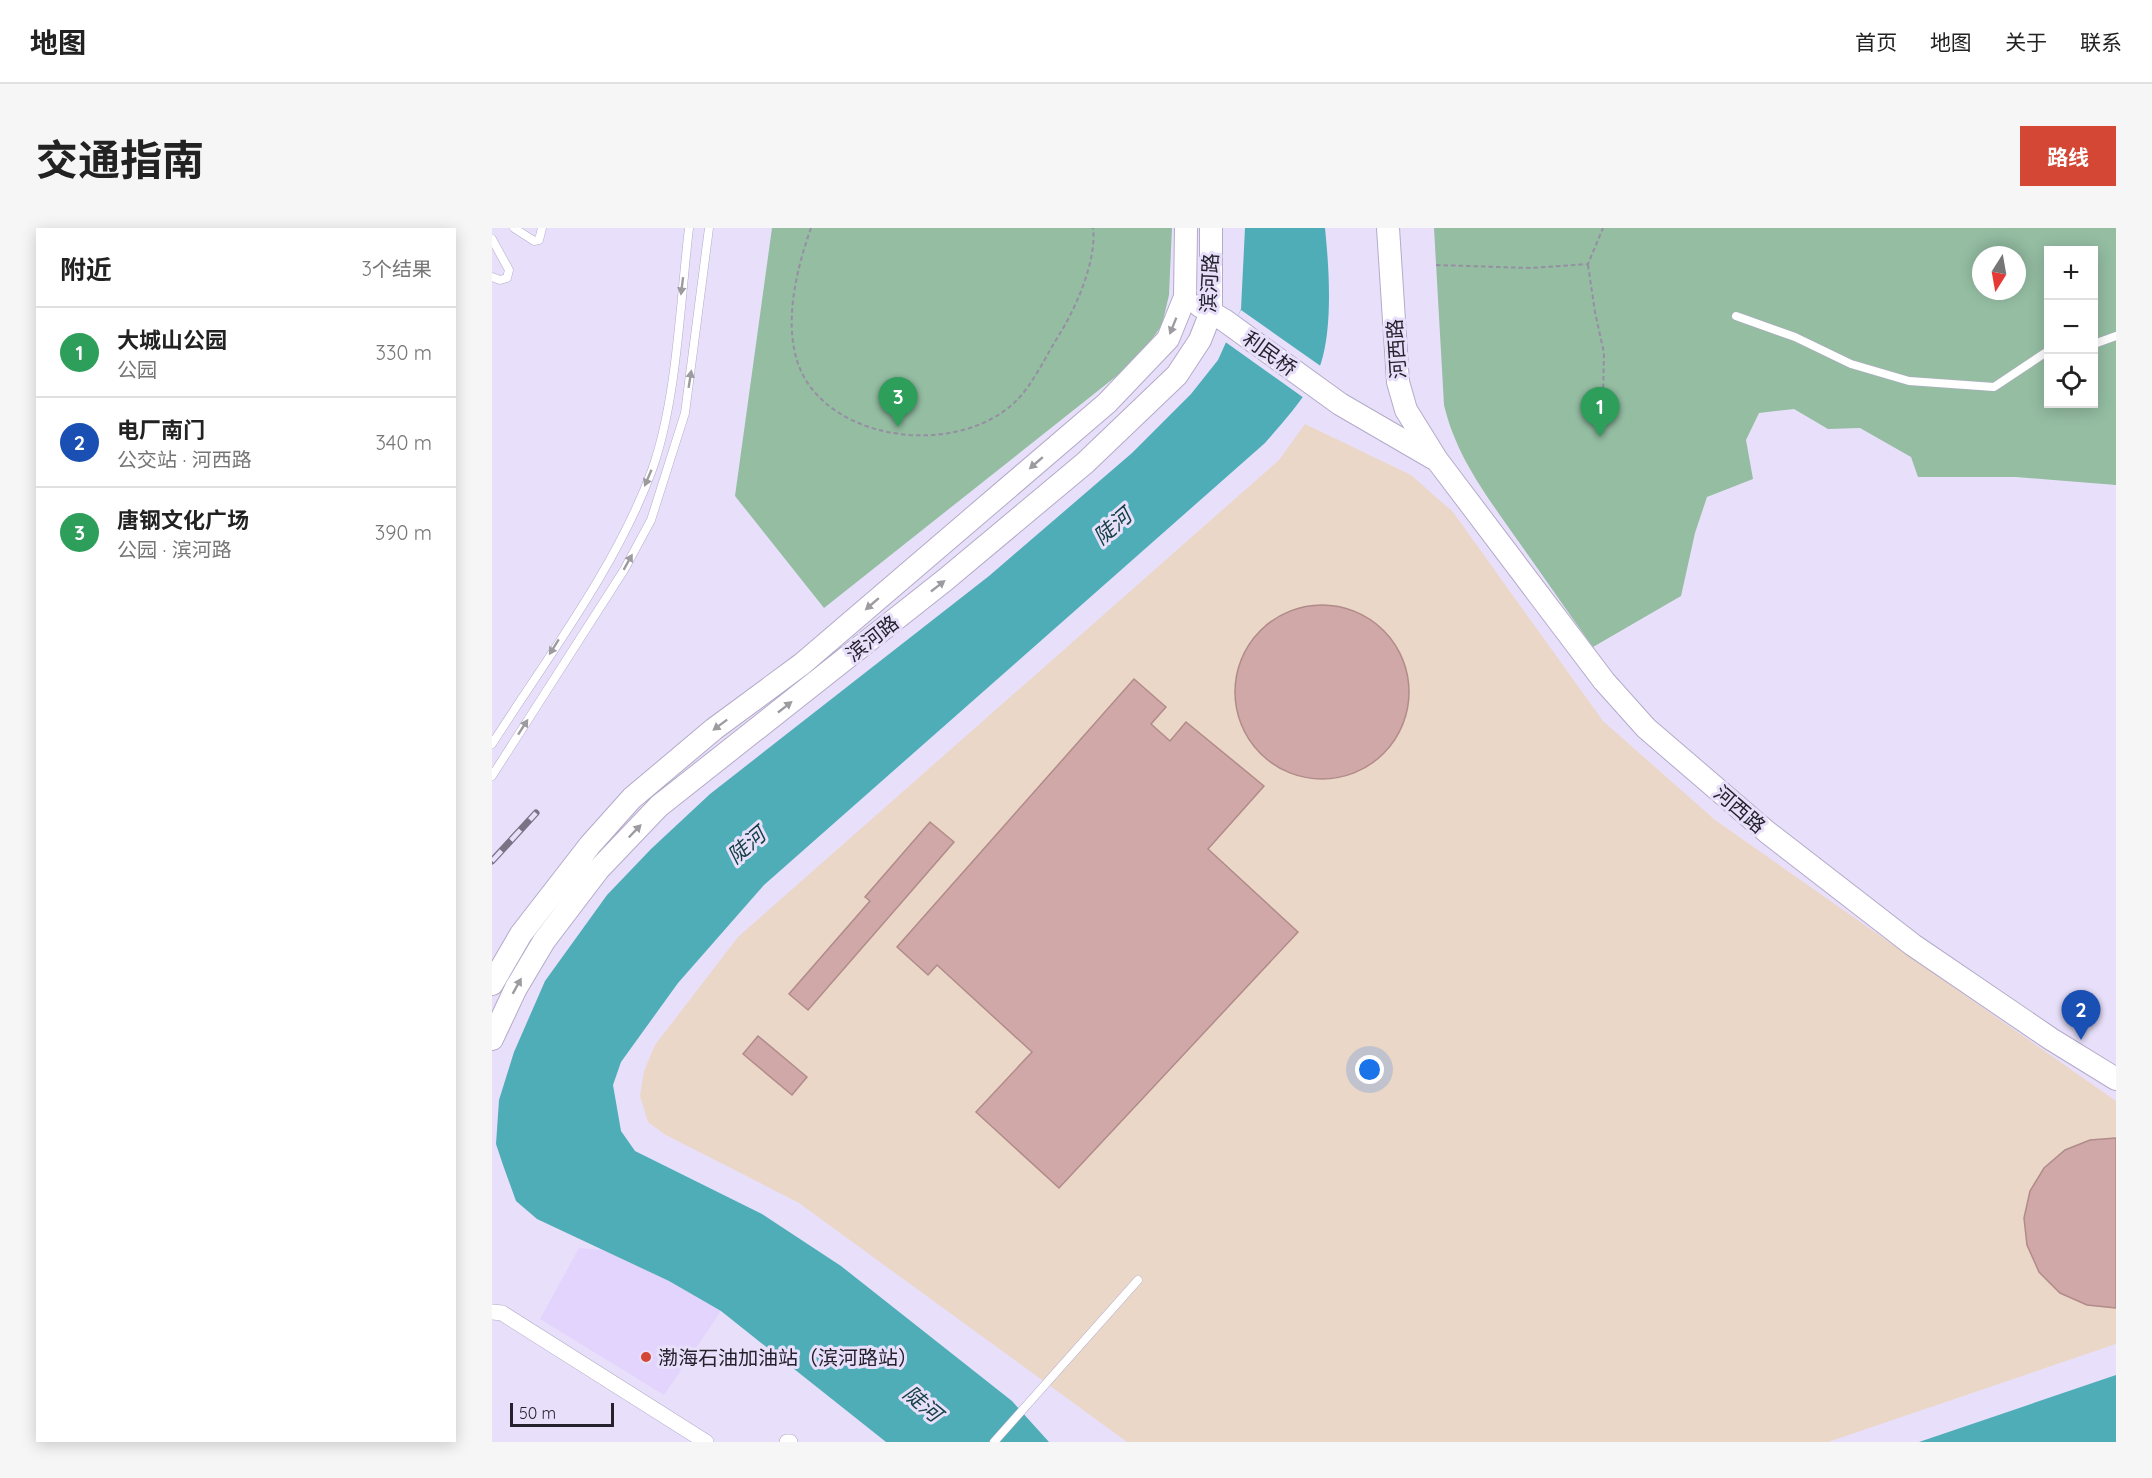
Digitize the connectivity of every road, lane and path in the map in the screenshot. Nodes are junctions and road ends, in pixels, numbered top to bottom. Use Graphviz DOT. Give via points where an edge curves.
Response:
graph roads {
  1 [pos="514,228"];
  2 [pos="542,228"];
  3 [pos="689,228"];
  4 [pos="709,228"];
  5 [pos="811,228"];
  6 [pos="1093,228"];
  7 [pos="1186,228"];
  8 [pos="1211,228"];
  9 [pos="1388,228"];
  10 [pos="1404,228"];
  11 [pos="1603,228"];
  12 [pos="492,239"];
  13 [pos="1588,264"];
  14 [pos="1436,265"];
  15 [pos="492,277"];
  16 [pos="1185,297"];
  17 [pos="1218,316"];
  18 [pos="1736,316"];
  19 [pos="2116,336"];
  20 [pos="2098,343"];
  21 [pos="2044,354"];
  22 [pos="1603,396"];
  23 [pos="1437,460"];
  24 [pos="492,744"];
  25 [pos="492,777"];
  26 [pos="492,984"];
  27 [pos="492,1039"];
  28 [pos="2116,1079"];
  29 [pos="1138,1280"];
  30 [pos="492,1312"];
  31 [pos="706,1442"];
  32 [pos="994,1442"];
  1 -- 2 [label="lane" via="534,241 539,240"];
  3 -- 24 [label="lane, one-way" via="667,409 652,469 614,553"];
  25 -- 4 [label="lane, one-way" via="624,570 651,520 685,413"];
  5 -- 6 [label="path" via="791,313 792,340 807,382 836,413 861,427 921,436 959,432 993,418 1018,399 1074,310 1094,242"];
  7 -- 16 [label="main road, 滨河路"];
  8 -- 17 [label="main road, 滨河路"];
  9 -- 23 [label="main road, 河西路" via="1398,382 1406,410"];
  10 -- 23 [label="main road, 河西路" via="1413,387"];
  11 -- 13 [label="path"];
  12 -- 15 [label="lane" via="509,270 507,278"];
  13 -- 14 [label="path" via="1530,268"];
  13 -- 22 [label="path" via="1605,353"];
  16 -- 17 [label="main road, 利民桥"];
  16 -- 26 [label="main road, 滨河路, one-way" via="1168,339 1107,403 802,664 714,729 633,798 590,845 521,934"];
  17 -- 23 [label="main road, 利民桥" via="1340,404"];
  27 -- 17 [label="main road, 滨河路, one-way" via="544,941 598,870 659,806 1085,464 1177,375"];
  18 -- 21 [label="lane" via="1795,337 1851,364 1909,381 1994,387"];
  19 -- 20 [label="lane"];
  23 -- 28 [label="main road, 河西路" via="1604,681 1646,728 1767,832 1913,945"];
  29 -- 32 [label="lane"];
  30 -- 31 [label="street" via="502,1313"];
}
